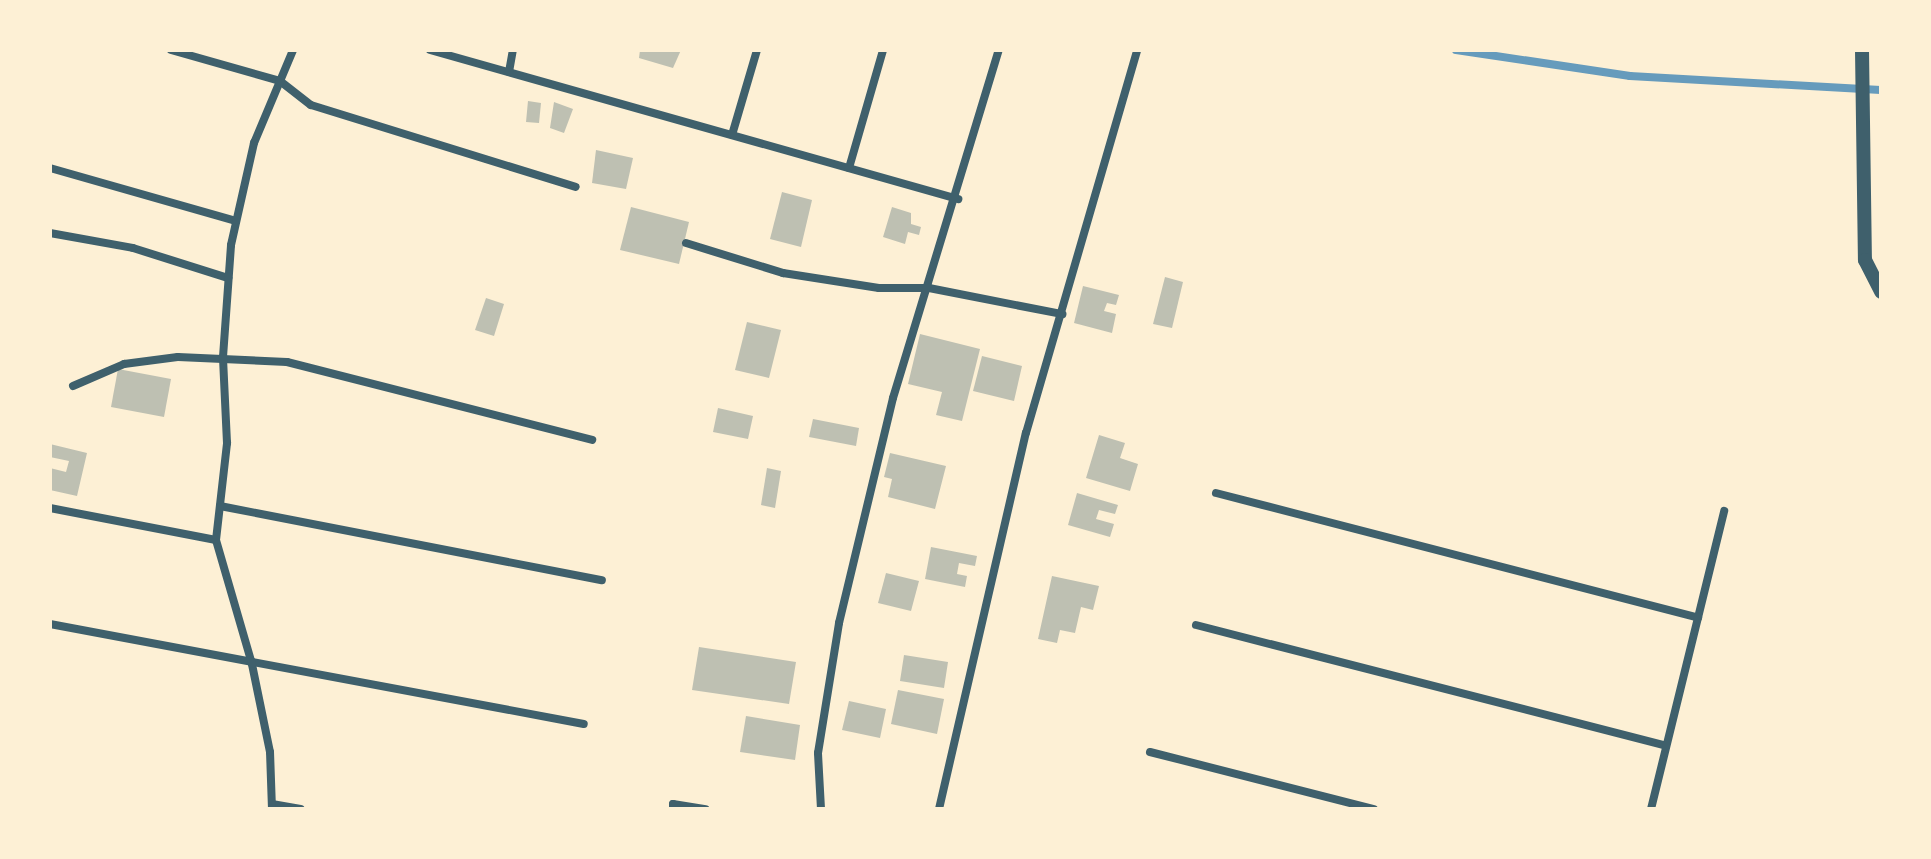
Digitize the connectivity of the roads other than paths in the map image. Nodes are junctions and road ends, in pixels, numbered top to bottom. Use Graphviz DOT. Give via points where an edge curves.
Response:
graph roads {
  1 [pos="171,50"];
  2 [pos="293,50"];
  3 [pos="430,50"];
  4 [pos="513,50"];
  5 [pos="757,50"];
  6 [pos="883,50"];
  7 [pos="999,50"];
  8 [pos="1137,50"];
  9 [pos="1862,50"];
  10 [pos="202,54"];
  11 [pos="509,72"];
  12 [pos="280,81"];
  13 [pos="732,135"];
  14 [pos="50,168"];
  15 [pos="849,168"];
  16 [pos="576,187"];
  17 [pos="958,199"];
  18 [pos="236,221"];
  19 [pos="50,233"];
  20 [pos="686,243"];
  21 [pos="228,278"];
  22 [pos="929,288"];
  23 [pos="1881,292"];
  24 [pos="1062,314"];
  25 [pos="223,357"];
  26 [pos="73,386"];
  27 [pos="592,440"];
  28 [pos="1216,493"];
  29 [pos="220,506"];
  30 [pos="50,508"];
  31 [pos="1724,511"];
  32 [pos="216,540"];
  33 [pos="602,580"];
  34 [pos="1698,618"];
  35 [pos="50,624"];
  36 [pos="1196,625"];
  37 [pos="252,664"];
  38 [pos="584,724"];
  39 [pos="1666,746"];
  40 [pos="1150,752"];
  41 [pos="272,806"];
  42 [pos="301,809"];
  43 [pos="673,809"];
  44 [pos="706,809"];
  45 [pos="821,809"];
  46 [pos="939,809"];
  47 [pos="1374,809"];
  48 [pos="1651,809"];
  1 -- 10 [label="street"];
  2 -- 12 [label="street"];
  3 -- 11 [label="street"];
  4 -- 11 [label="street"];
  5 -- 13 [label="street"];
  6 -- 15 [label="street"];
  7 -- 17 [label="street"];
  8 -- 24 [label="street"];
  9 -- 23 [label="street" via="1865,260"];
  10 -- 12 [label="street"];
  11 -- 13 [label="street"];
  12 -- 16 [label="street" via="311,105"];
  12 -- 18 [label="street" via="254,143"];
  13 -- 15 [label="street"];
  14 -- 18 [label="street"];
  15 -- 17 [label="street"];
  17 -- 22 [label="street"];
  18 -- 21 [label="street"];
  19 -- 21 [label="street" via="133,248"];
  20 -- 22 [label="street" via="783,273 879,288"];
  21 -- 25 [label="street"];
  22 -- 24 [label="street"];
  22 -- 45 [label="street" via="893,398 839,623 818,753"];
  24 -- 46 [label="street" via="1026,433"];
  25 -- 26 [label="street" via="124,364"];
  25 -- 27 [label="street" via="287,362 384,383"];
  25 -- 29 [label="street" via="227,443"];
  28 -- 34 [label="street"];
  29 -- 32 [label="street"];
  29 -- 33 [label="street"];
  30 -- 32 [label="street"];
  31 -- 34 [label="street"];
  32 -- 37 [label="street"];
  34 -- 39 [label="street"];
  35 -- 37 [label="street"];
  36 -- 39 [label="street"];
  37 -- 38 [label="street"];
  37 -- 41 [label="street" via="270,752"];
  39 -- 48 [label="street"];
  40 -- 47 [label="street"];
  41 -- 42 [label="street"];
  43 -- 44 [label="street" via="673,804"];
}
